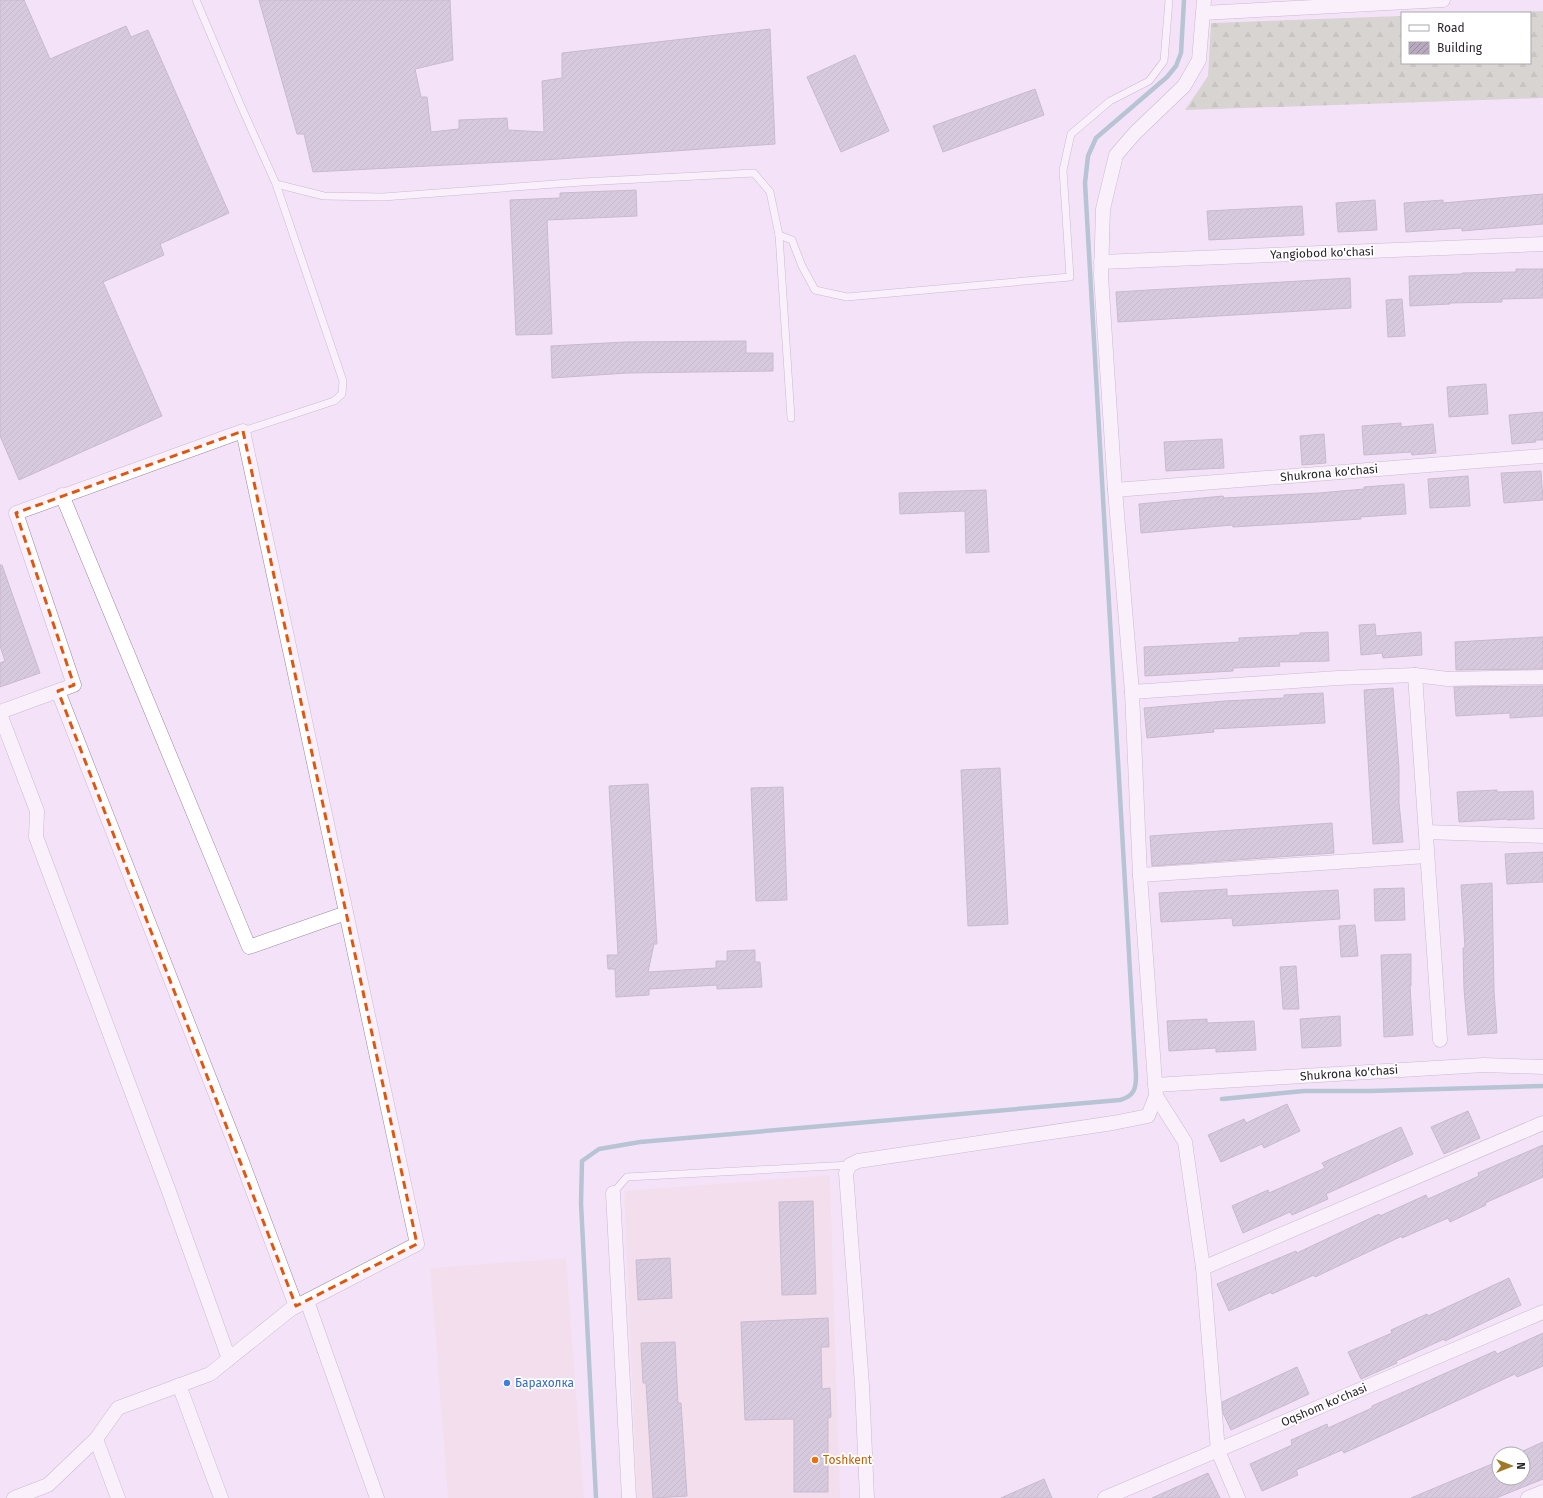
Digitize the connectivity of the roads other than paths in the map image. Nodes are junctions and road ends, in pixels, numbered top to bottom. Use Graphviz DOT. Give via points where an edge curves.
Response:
graph roads {
  1 [pos="196,0"];
  2 [pos="1169,0"];
  3 [pos="1443,0"];
  4 [pos="1203,6"];
  5 [pos="276,184"];
  6 [pos="779,235"];
  7 [pos="1543,244"];
  8 [pos="1102,262"];
  9 [pos="791,418"];
  10 [pos="243,431"];
  11 [pos="1543,456"];
  12 [pos="1115,490"];
  13 [pos="62,495"];
  14 [pos="1415,675"];
  15 [pos="1543,677"];
  16 [pos="58,691"];
  17 [pos="1132,692"];
  18 [pos="0,713"];
  19 [pos="1426,832"];
  20 [pos="1543,836"];
  21 [pos="1427,856"];
  22 [pos="1140,876"];
  23 [pos="346,913"];
  24 [pos="1440,1040"];
  25 [pos="1543,1067"];
  26 [pos="1156,1091"];
  27 [pos="1543,1123"];
  28 [pos="850,1165"];
  29 [pos="613,1193"];
  30 [pos="1203,1268"];
  31 [pos="302,1303"];
  32 [pos="1543,1312"];
  33 [pos="229,1359"];
  34 [pos="180,1385"];
  35 [pos="96,1440"];
  36 [pos="1218,1451"];
  37 [pos="1543,1492"];
  38 [pos="14,1498"];
  39 [pos="118,1498"];
  40 [pos="221,1498"];
  41 [pos="377,1498"];
  42 [pos="629,1498"];
  43 [pos="867,1498"];
  44 [pos="1105,1498"];
  45 [pos="1238,1498"];
  46 [pos="1528,1498"];
  1 -- 5 [label="lane"];
  2 -- 6 [label="lane" via="1164,60 1149,81 1110,101 1071,134 1063,170 1070,277 847,297 815,290 792,240"];
  3 -- 4 [label="street"];
  4 -- 8 [label="street" via="1199,60 1184,86 1116,155 1103,209"];
  5 -- 6 [label="lane" via="324,196 383,197 582,182 754,173 770,192"];
  5 -- 10 [label="lane" via="343,381 342,394 334,401"];
  6 -- 9 [label="lane"];
  7 -- 8 [label="street, Yangiobod ko'chasi"];
  8 -- 12 [label="street"];
  10 -- 13 [label="street"];
  10 -- 23 [label="street"];
  11 -- 12 [label="street, Shukrona ko'chasi"];
  12 -- 17 [label="street"];
  13 -- 16 [label="street" via="16,513 74,685"];
  13 -- 23 [label="street" via="249,948"];
  14 -- 15 [label="street" via="1448,679"];
  14 -- 17 [label="street"];
  14 -- 19 [label="street"];
  16 -- 18 [label="street"];
  16 -- 31 [label="street" via="238,1152"];
  17 -- 22 [label="street"];
  18 -- 33 [label="street" via="37,811 36,836"];
  19 -- 20 [label="street"];
  19 -- 21 [label="street"];
  21 -- 22 [label="street"];
  21 -- 24 [label="street"];
  22 -- 26 [label="street"];
  23 -- 31 [label="street" via="417,1244"];
  25 -- 26 [label="street, Shukrona ko'chasi" via="1484,1065"];
  26 -- 28 [label="street" via="1148,1116"];
  26 -- 30 [label="street" via="1185,1142"];
  27 -- 30 [label="street"];
  28 -- 29 [label="lane" via="627,1177"];
  28 -- 43 [label="street" via="846,1173 862,1385"];
  29 -- 42 [label="street"];
  30 -- 36 [label="street"];
  31 -- 33 [label="street"];
  31 -- 41 [label="street"];
  32 -- 36 [label="street, Oqshom ko'chasi"];
  33 -- 34 [label="street" via="210,1374"];
  34 -- 35 [label="street" via="118,1408"];
  34 -- 40 [label="street"];
  35 -- 38 [label="street" via="48,1485"];
  35 -- 39 [label="street"];
  36 -- 44 [label="street, Oqshom ko'chasi"];
  36 -- 45 [label="street"];
  37 -- 46 [label="street"];
}
